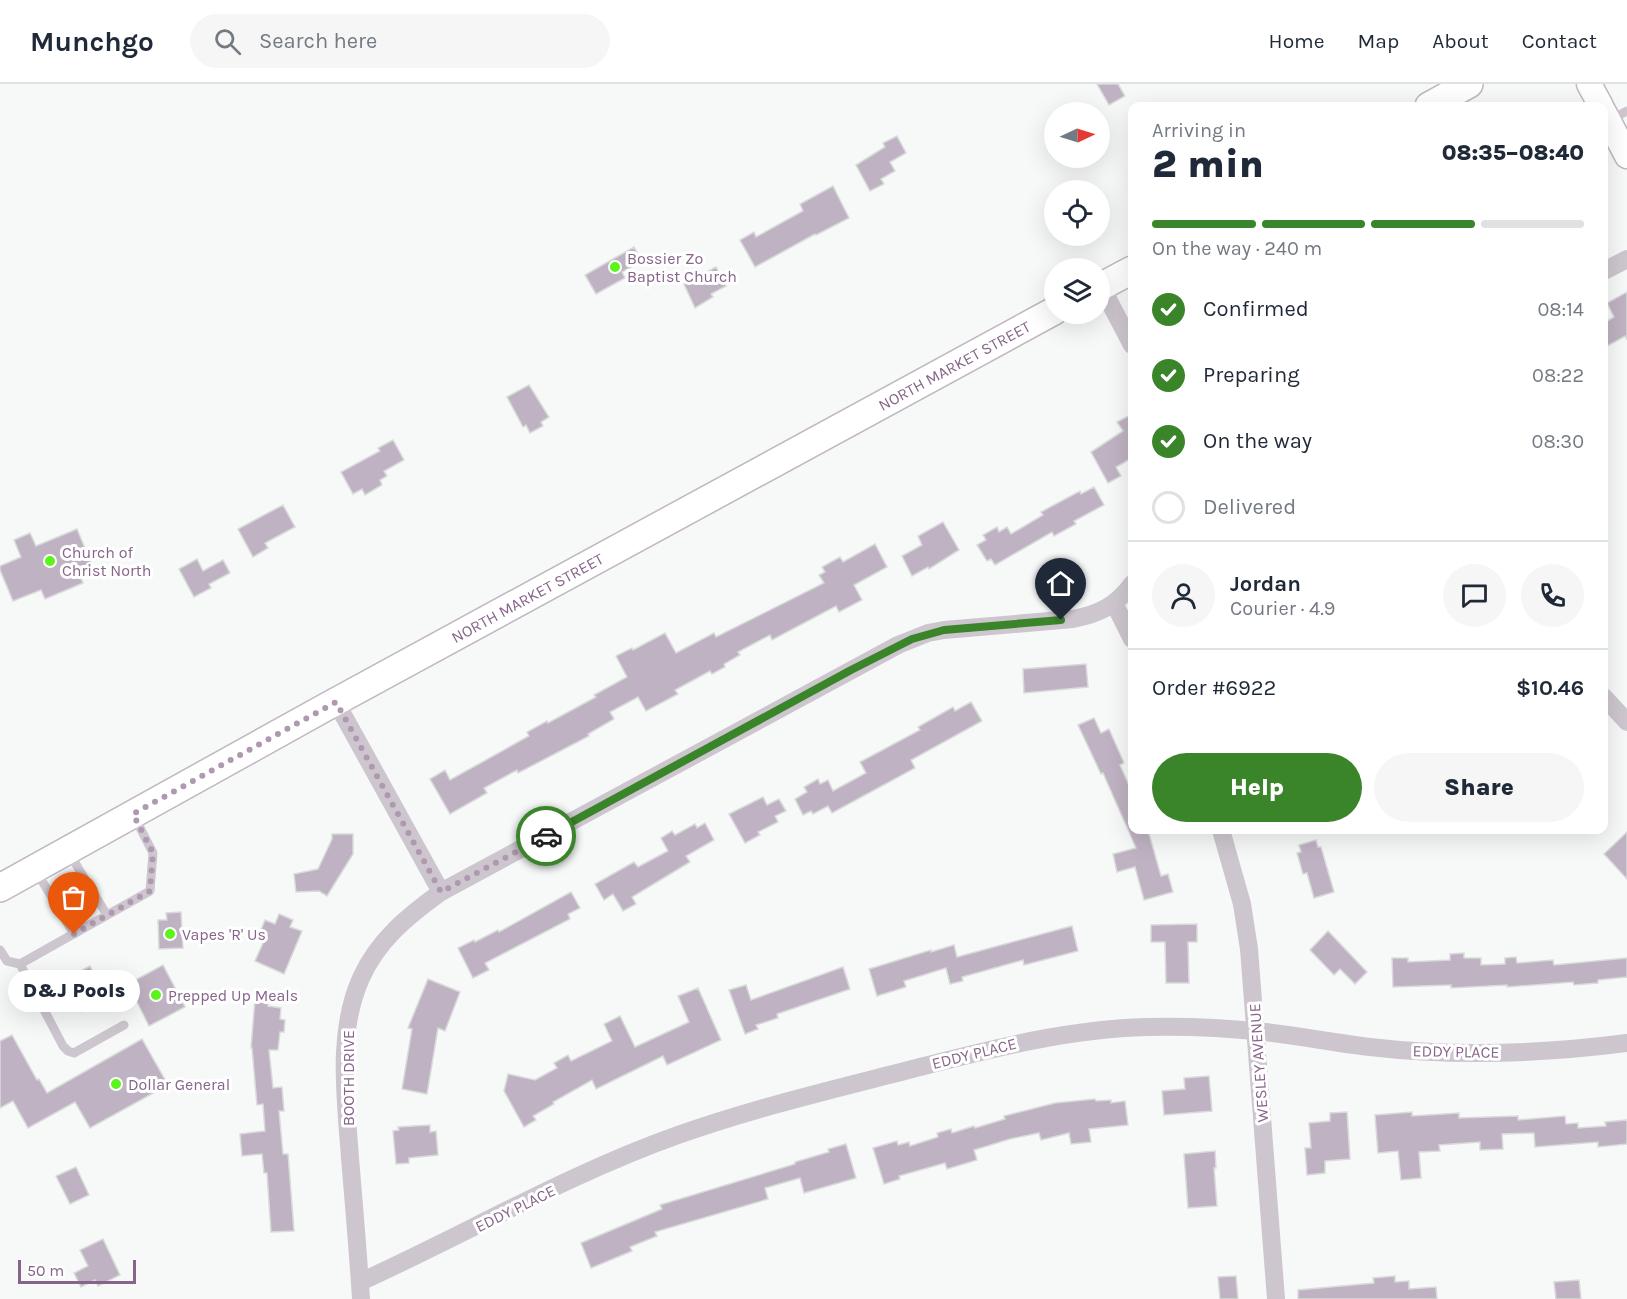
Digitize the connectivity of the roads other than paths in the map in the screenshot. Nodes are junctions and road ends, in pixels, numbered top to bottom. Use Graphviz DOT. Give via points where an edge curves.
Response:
graph roads {
  1 [pos="1469,84"];
  2 [pos="1589,84"];
  3 [pos="1436,102"];
  4 [pos="1602,102"];
  5 [pos="1610,113"];
  6 [pos="1627,156"];
  7 [pos="1627,259"];
  8 [pos="1608,269"];
  9 [pos="1128,275"];
  10 [pos="1110,282"];
  11 [pos="1110,304"];
  12 [pos="1044,316"];
  13 [pos="1128,338"];
  14 [pos="1128,588"];
  15 [pos="1114,603"];
  16 [pos="1128,631"];
  17 [pos="1608,701"];
  18 [pos="336,702"];
  19 [pos="1627,722"];
  20 [pos="133,814"];
  21 [pos="1222,834"];
  22 [pos="67,851"];
  23 [pos="35,869"];
  24 [pos="0,888"];
  25 [pos="441,892"];
  26 [pos="107,915"];
  27 [pos="74,934"];
  28 [pos="0,950"];
  29 [pos="20,964"];
  30 [pos="124,1025"];
  31 [pos="1256,1031"];
  32 [pos="1627,1043"];
  33 [pos="361,1290"];
  34 [pos="1276,1299"];
  1 -- 3 [label="main road"];
  2 -- 4 [label="street"];
  5 -- 6 [label="street"];
  7 -- 8 [label="street"];
  9 -- 10 [label="main road"];
  11 -- 13 [label="street"];
  12 -- 18 [label="main road, NORTH MARKET STREET"];
  14 -- 15 [label="street"];
  15 -- 16 [label="street"];
  15 -- 25 [label="street, BOOTH DRIVE" via="1073,619 944,630 912,639"];
  17 -- 19 [label="street"];
  18 -- 20 [label="main road, NORTH MARKET STREET"];
  18 -- 25 [label="street"];
  20 -- 22 [label="main road, NORTH MARKET STREET"];
  20 -- 26 [label="lane" via="153,853 150,891"];
  21 -- 31 [label="street, WESLEY AVENUE" via="1242,904"];
  22 -- 23 [label="main road, NORTH MARKET STREET"];
  22 -- 26 [label="lane"];
  23 -- 24 [label="main road, NORTH MARKET STREET"];
  23 -- 27 [label="lane"];
  25 -- 33 [label="street, BOOTH DRIVE" via="399,925 375,953 355,993 349,1019 345,1089"];
  26 -- 27 [label="lane"];
  27 -- 29 [label="lane"];
  28 -- 29 [label="lane" via="7,961"];
  29 -- 30 [label="lane" via="68,1051 74,1053"];
  31 -- 32 [label="street, EDDY PLACE" via="1372,1048 1479,1054"];
  31 -- 33 [label="street, EDDY PLACE" via="1146,1027 1085,1031 1024,1041 833,1089 677,1136 628,1155"];
  31 -- 34 [label="street, WESLEY AVENUE"];
}
